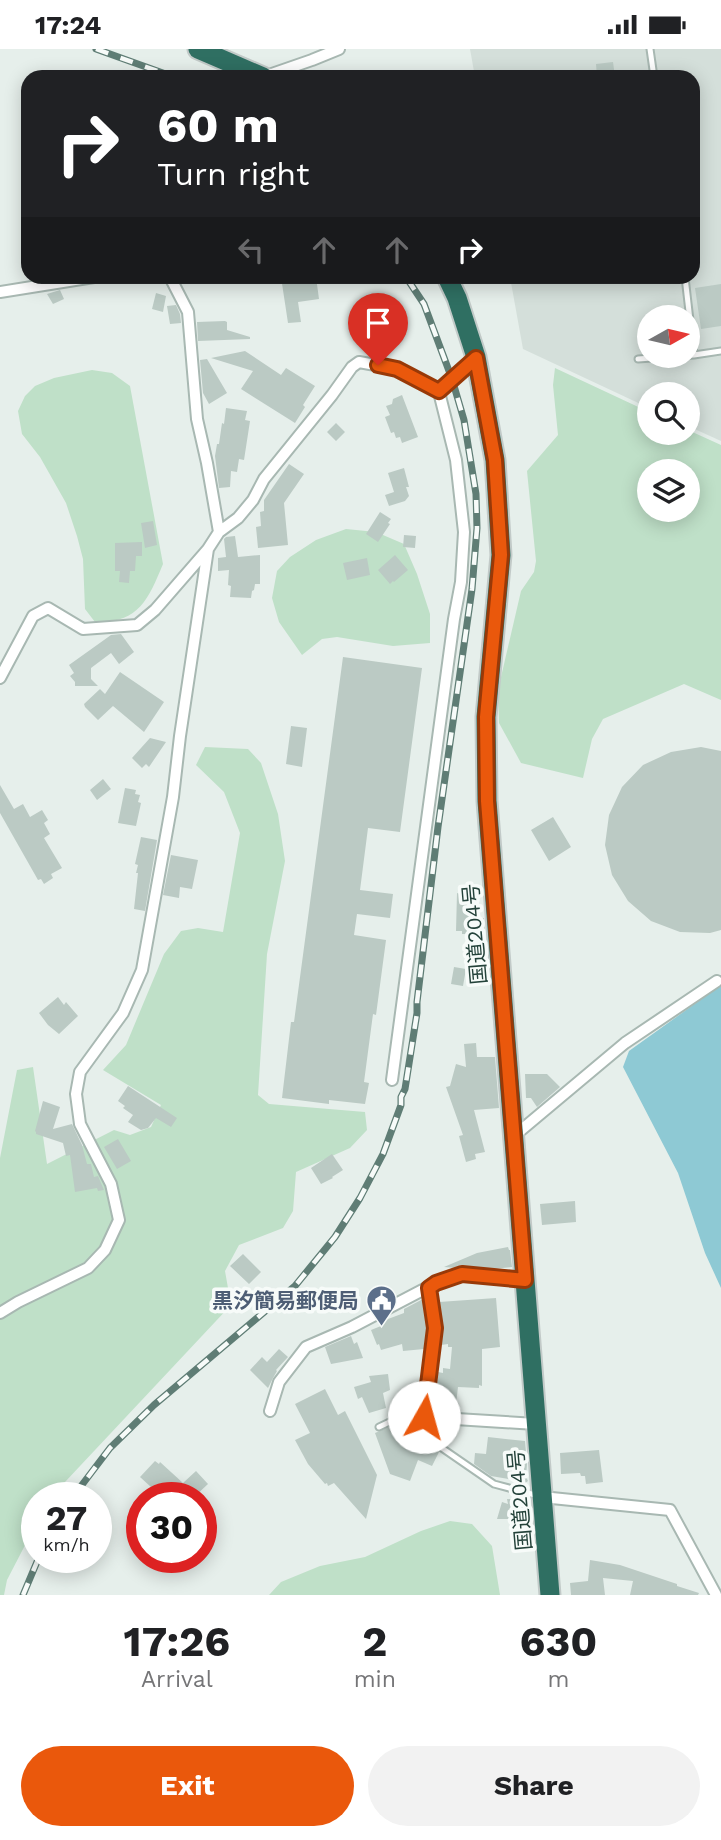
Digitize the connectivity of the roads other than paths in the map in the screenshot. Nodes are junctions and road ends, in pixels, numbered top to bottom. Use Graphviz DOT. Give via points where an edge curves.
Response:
graph roads {
  1 [pos="198,49"];
  2 [pos="339,49"];
  3 [pos="650,49"];
  4 [pos="247,70"];
  5 [pos="283,70"];
  6 [pos="653,70"];
  7 [pos="50,284"];
  8 [pos="174,284"];
  9 [pos="450,284"];
  10 [pos="686,284"];
  11 [pos="0,292"];
  12 [pos="688,305"];
  13 [pos="721,351"];
  14 [pos="700,354"];
  15 [pos="476,358"];
  16 [pos="439,391"];
  17 [pos="219,532"];
  18 [pos="208,549"];
  19 [pos="0,678"];
  20 [pos="717,981"];
  21 [pos="392,1080"];
  22 [pos="514,1137"];
  23 [pos="525,1280"];
  24 [pos="429,1288"];
  25 [pos="0,1313"];
  26 [pos="270,1411"];
  27 [pos="424,1417"];
  28 [pos="536,1423"];
  29 [pos="379,1427"];
  30 [pos="542,1497"];
  31 [pos="550,1595"];
  32 [pos="716,1595"];
  1 -- 4 [label="highway"];
  2 -- 5 [label="street"];
  3 -- 6 [label="lane"];
  7 -- 11 [label="street"];
  8 -- 17 [label="street" via="188,312 197,419"];
  9 -- 15 [label="highway, 国道204号"];
  10 -- 12 [label="lane"];
  13 -- 14 [label="lane"];
  15 -- 16 [label="street"];
  15 -- 22 [label="highway, 国道204号" via="495,460 501,555 486,717 487,787"];
  16 -- 17 [label="street" via="397,369 359,362 264,479 253,500"];
  16 -- 21 [label="street" via="456,460 464,532 461,582"];
  17 -- 18 [label="street"];
  18 -- 19 [label="street" via="137,625 83,629 48,608 33,616"];
  18 -- 25 [label="street" via="173,797 142,970 123,1013 80,1072 76,1094 80,1123 111,1184 119,1220 105,1250 88,1268"];
  20 -- 22 [label="street" via="625,1043"];
  22 -- 23 [label="highway, 国道204号"];
  23 -- 24 [label="street" via="462,1274"];
  23 -- 28 [label="highway, 国道204号"];
  24 -- 26 [label="street" via="306,1347 279,1382"];
  24 -- 27 [label="street" via="435,1328"];
  27 -- 28 [label="street"];
  27 -- 29 [label="lane" via="400,1417"];
  27 -- 30 [label="lane" via="422,1435 494,1484"];
  28 -- 30 [label="highway, 国道204号"];
  30 -- 31 [label="highway, 国道204号"];
  30 -- 32 [label="street" via="670,1510"];
}
